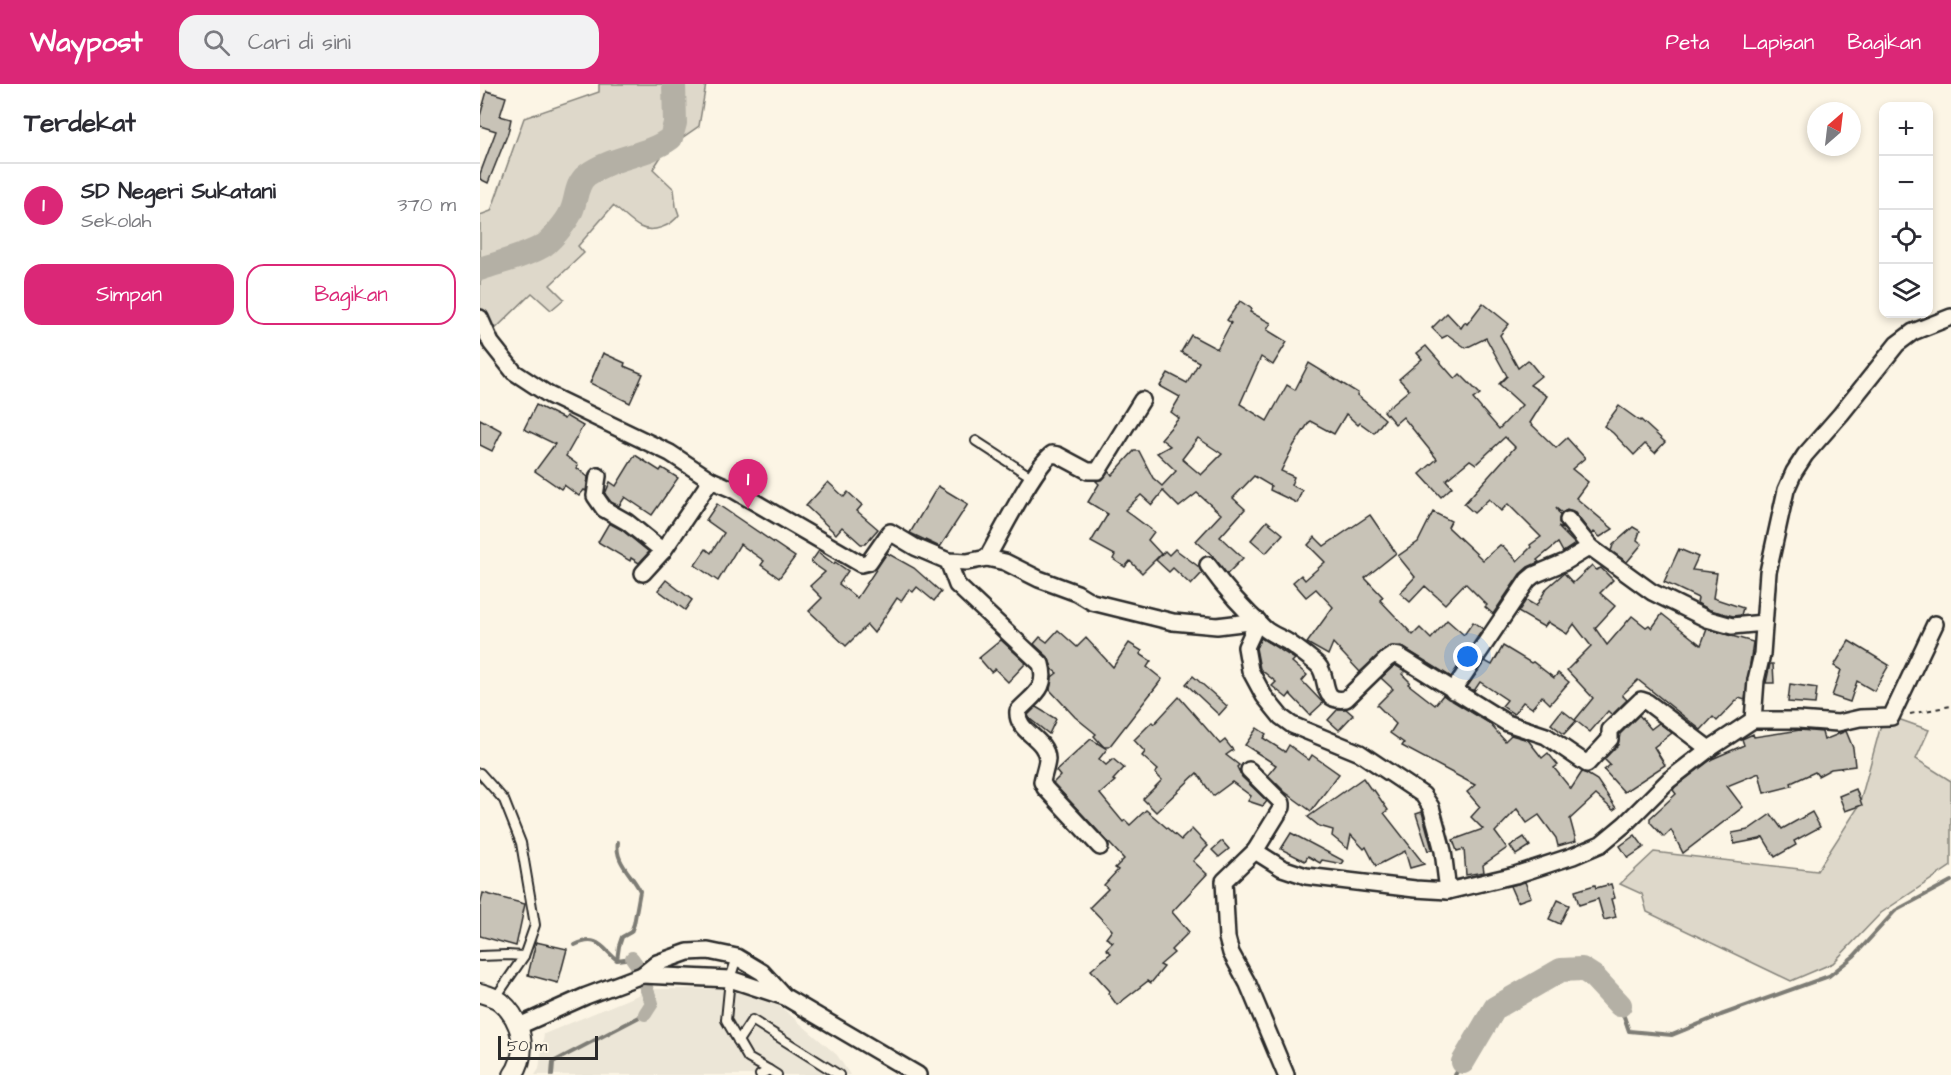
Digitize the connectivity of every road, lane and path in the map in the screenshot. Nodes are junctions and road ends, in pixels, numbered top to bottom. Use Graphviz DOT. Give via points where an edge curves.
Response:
graph roads {
  1 [pos="1951,317"];
  2 [pos="480,318"];
  3 [pos="1142,400"];
  4 [pos="976,441"];
  5 [pos="598,476"];
  6 [pos="1033,478"];
  7 [pos="711,480"];
  8 [pos="1568,520"];
  9 [pos="1590,547"];
  10 [pos="663,551"];
  11 [pos="987,558"];
  12 [pos="948,561"];
  13 [pos="1208,565"];
  14 [pos="643,573"];
  15 [pos="1258,621"];
  16 [pos="1764,623"];
  17 [pos="1935,624"];
  18 [pos="1453,691"];
  19 [pos="1951,706"];
  20 [pos="1892,717"];
  21 [pos="1752,720"];
  22 [pos="1709,749"];
  23 [pos="1249,770"];
  24 [pos="480,773"];
  25 [pos="1100,847"];
  26 [pos="1255,851"];
  27 [pos="1448,891"];
  28 [pos="708,951"];
  29 [pos="480,956"];
  30 [pos="524,957"];
  31 [pos="737,957"];
  32 [pos="642,975"];
  33 [pos="703,978"];
  34 [pos="730,979"];
  35 [pos="487,995"];
  36 [pos="785,997"];
  37 [pos="519,1026"];
  38 [pos="738,1041"];
  39 [pos="769,1070"];
  40 [pos="513,1075"];
  41 [pos="760,1075"];
  42 [pos="777,1075"];
  43 [pos="839,1075"];
  44 [pos="918,1075"];
  45 [pos="1287,1075"];
  1 -- 16 [label="street" via="1912,332 1897,344 1794,472 1786,490 1768,572"];
  2 -- 7 [label="street" via="491,343 514,372 558,399 670,453"];
  3 -- 6 [label="street" via="1098,471 1088,471 1052,454"];
  4 -- 6 [label="lane"];
  5 -- 10 [label="street" via="594,496 603,509 627,522"];
  6 -- 11 [label="street"];
  7 -- 10 [label="street"];
  7 -- 12 [label="street" via="861,564 869,561 890,532"];
  8 -- 9 [label="street"];
  9 -- 16 [label="street" via="1652,592 1707,619 1732,626"];
  9 -- 18 [label="street" via="1528,580"];
  10 -- 14 [label="street"];
  11 -- 12 [label="street"];
  11 -- 15 [label="street" via="1005,562 1092,602 1173,622 1217,626"];
  12 -- 25 [label="street" via="957,585 1041,664 1042,687 1018,711 1017,717 1044,748 1045,788"];
  13 -- 15 [label="street"];
  15 -- 18 [label="street" via="1265,630 1319,666 1325,688 1338,700 1346,699 1393,655 1406,659"];
  15 -- 27 [label="street" via="1246,647 1250,670 1264,696 1292,724 1360,753 1423,795 1431,807 1443,851"];
  16 -- 21 [label="street"];
  17 -- 20 [label="street"];
  18 -- 22 [label="street" via="1507,723 1546,736 1587,764 1610,739 1610,730 1641,700"];
  19 -- 20 [label="path"];
  20 -- 21 [label="street" via="1838,723"];
  21 -- 22 [label="street"];
  22 -- 27 [label="street" via="1669,780 1601,844 1515,875"];
  23 -- 26 [label="street" via="1282,803"];
  24 -- 30 [label="lane" via="504,800 521,843 535,925"];
  26 -- 27 [label="street" via="1282,868 1306,876"];
  26 -- 45 [label="street" via="1224,881 1227,938"];
  28 -- 31 [label="street"];
  28 -- 32 [label="street" via="688,952 657,963"];
  28 -- 33 [label="street"];
  29 -- 30 [label="lane"];
  30 -- 35 [label="lane"];
  31 -- 34 [label="lane"];
  31 -- 36 [label="street" via="762,972"];
  32 -- 33 [label="street"];
  32 -- 37 [label="street"];
  33 -- 34 [label="street"];
  34 -- 36 [label="street"];
  34 -- 38 [label="lane" via="726,1020"];
  35 -- 37 [label="street" via="512,1013"];
  36 -- 44 [label="street"];
  37 -- 40 [label="street" via="521,1056"];
  38 -- 39 [label="lane" via="748,1058"];
  38 -- 43 [label="lane" via="752,1020"];
  39 -- 41 [label="lane"];
  39 -- 42 [label="lane"];
}
